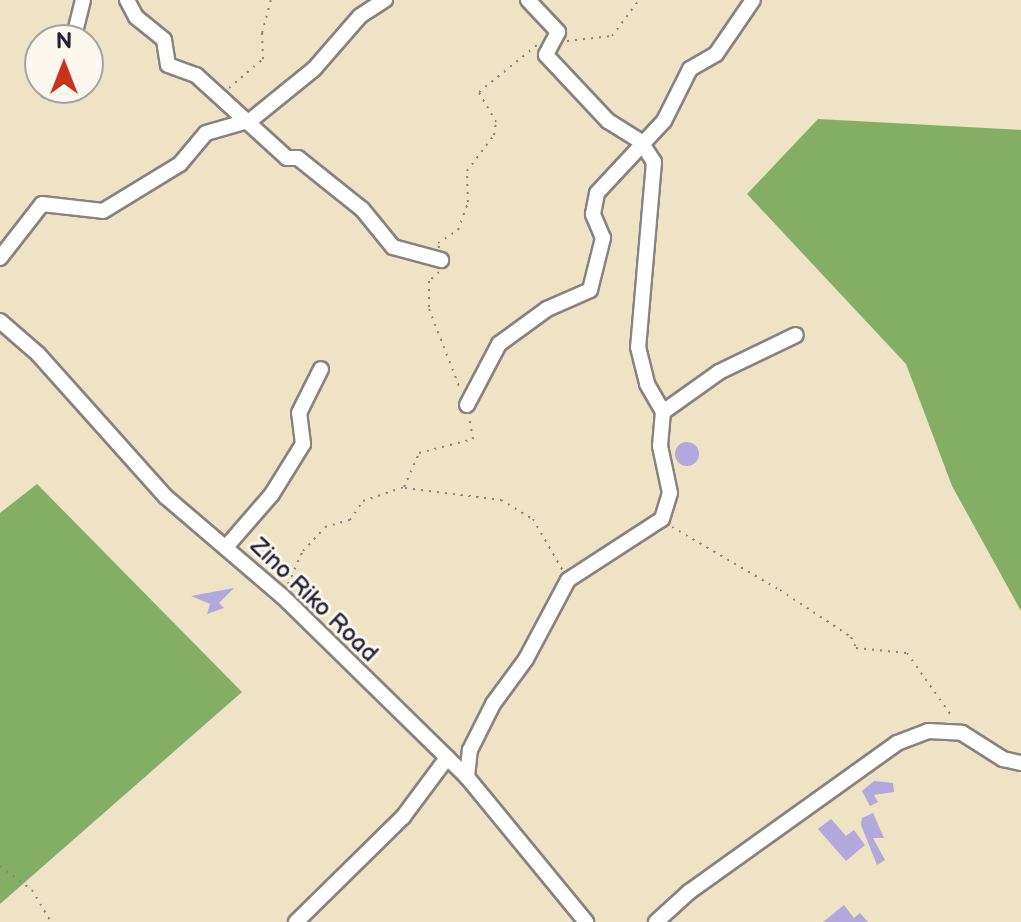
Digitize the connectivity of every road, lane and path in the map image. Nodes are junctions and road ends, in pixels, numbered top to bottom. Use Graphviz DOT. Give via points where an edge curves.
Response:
graph roads {
  1 [pos="83,0"];
  2 [pos="127,0"];
  3 [pos="271,0"];
  4 [pos="385,0"];
  5 [pos="528,0"];
  6 [pos="639,0"];
  7 [pos="753,0"];
  8 [pos="77,24"];
  9 [pos="556,43"];
  10 [pos="218,95"];
  11 [pos="251,120"];
  12 [pos="641,142"];
  13 [pos="0,258"];
  14 [pos="441,260"];
  15 [pos="0,321"];
  16 [pos="796,335"];
  17 [pos="321,369"];
  18 [pos="467,405"];
  19 [pos="663,412"];
  20 [pos="404,487"];
  21 [pos="662,519"];
  22 [pos="227,546"];
  23 [pos="568,580"];
  24 [pos="282,596"];
  25 [pos="962,733"];
  26 [pos="447,758"];
  27 [pos="1021,763"];
  28 [pos="467,777"];
  29 [pos="0,866"];
  30 [pos="51,922"];
  31 [pos="296,922"];
  32 [pos="586,922"];
  33 [pos="656,922"];
  1 -- 8 [label="street"];
  2 -- 10 [label="street" via="136,17 164,40 168,65 196,75"];
  3 -- 10 [label="path" via="262,33 263,59"];
  4 -- 11 [label="street" via="360,16 314,69"];
  5 -- 9 [label="street" via="558,32"];
  6 -- 9 [label="path" via="612,36"];
  7 -- 12 [label="street" via="716,54 690,69 664,121"];
  9 -- 12 [label="street" via="546,55 608,121"];
  9 -- 14 [label="path" via="535,46 479,92 496,122 494,135 467,171 468,202 458,230 438,243"];
  10 -- 11 [label="street"];
  11 -- 13 [label="street" via="206,133 172,171 103,211 42,204"];
  11 -- 14 [label="street" via="287,158 298,158 362,209 393,247"];
  12 -- 18 [label="street" via="597,193 593,214 603,238 590,290 547,309 499,344"];
  12 -- 19 [label="street" via="654,162 638,347 647,384"];
  14 -- 18 [label="path" via="442,269 429,281 429,309"];
  15 -- 22 [label="street, Zino Riko Road" via="38,354 166,497"];
  16 -- 19 [label="street" via="719,372"];
  17 -- 22 [label="street" via="299,413 303,444 272,494"];
  18 -- 20 [label="path" via="473,439 419,453"];
  19 -- 21 [label="street" via="660,446 670,493"];
  20 -- 23 [label="path" via="501,500 533,519"];
  20 -- 24 [label="path" via="363,501 350,520 325,527 303,551"];
  21 -- 23 [label="street"];
  21 -- 25 [label="path" via="699,546 792,597 851,637 856,648 907,653"];
  22 -- 24 [label="street, Zino Riko Road"];
  23 -- 28 [label="street" via="540,636 493,704 470,750"];
  24 -- 26 [label="street, Zino Riko Road"];
  25 -- 27 [label="street" via="1003,759"];
  25 -- 33 [label="street" via="928,731 897,743 689,892"];
  26 -- 28 [label="street, Zino Riko Road"];
  26 -- 31 [label="street" via="403,817"];
  28 -- 32 [label="street, Zino Riko Road"];
  29 -- 30 [label="path" via="32,890"];
}
